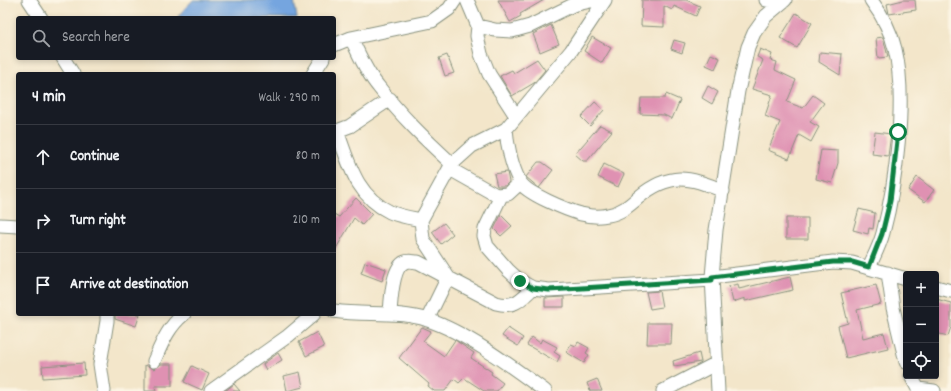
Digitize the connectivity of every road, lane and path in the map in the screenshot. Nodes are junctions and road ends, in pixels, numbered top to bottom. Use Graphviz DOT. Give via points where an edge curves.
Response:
graph roads {
  1 [pos="29,0"];
  2 [pos="455,0"];
  3 [pos="467,0"];
  4 [pos="595,0"];
  5 [pos="605,0"];
  6 [pos="766,0"];
  7 [pos="785,0"];
  8 [pos="871,0"];
  9 [pos="40,16"];
  10 [pos="478,26"];
  11 [pos="351,38"];
  12 [pos="336,44"];
  13 [pos="64,60"];
  14 [pos="322,60"];
  15 [pos="71,72"];
  16 [pos="314,72"];
  17 [pos="390,99"];
  18 [pos="516,116"];
  19 [pos="506,129"];
  20 [pos="336,132"];
  21 [pos="336,134"];
  22 [pos="451,166"];
  23 [pos="520,183"];
  24 [pos="723,191"];
  25 [pos="501,196"];
  26 [pos="421,220"];
  27 [pos="0,225"];
  28 [pos="16,226"];
  29 [pos="869,267"];
  30 [pos="888,273"];
  31 [pos="448,277"];
  32 [pos="712,278"];
  33 [pos="903,278"];
  34 [pos="533,288"];
  35 [pos="939,288"];
  36 [pos="951,291"];
  37 [pos="336,311"];
  38 [pos="390,313"];
  39 [pos="107,316"];
  40 [pos="182,316"];
  41 [pos="312,316"];
  42 [pos="428,320"];
  43 [pos="903,350"];
  44 [pos="154,361"];
  45 [pos="717,363"];
  46 [pos="913,379"];
  47 [pos="104,391"];
  48 [pos="210,391"];
  49 [pos="545,391"];
  50 [pos="663,391"];
  51 [pos="718,391"];
  52 [pos="934,391"];
  1 -- 9 [label="street"];
  2 -- 11 [label="street" via="449,9 432,21"];
  3 -- 10 [label="street"];
  4 -- 10 [label="street" via="573,5 530,26 512,31"];
  5 -- 18 [label="street" via="571,51"];
  6 -- 7 [label="street"];
  7 -- 24 [label="street" via="766,16 748,47 738,91"];
  8 -- 29 [label="street" via="886,24 895,49 899,86 898,136 890,201 882,234"];
  10 -- 18 [label="street" via="481,54 489,74"];
  11 -- 12 [label="street"];
  11 -- 17 [label="street" via="366,68"];
  13 -- 15 [label="street"];
  14 -- 16 [label="street"];
  17 -- 20 [label="street" via="350,126"];
  17 -- 22 [label="street" via="407,122"];
  18 -- 19 [label="street"];
  19 -- 22 [label="street" via="472,146"];
  19 -- 23 [label="street"];
  21 -- 26 [label="street" via="356,183 372,200 390,212"];
  22 -- 25 [label="street" via="478,186"];
  22 -- 26 [label="street"];
  23 -- 24 [label="street" via="556,204 582,215 598,216 620,212 658,184 674,179 688,178"];
  23 -- 25 [label="street" via="508,194"];
  24 -- 32 [label="street" via="716,230"];
  25 -- 34 [label="street" via="485,229 487,246 520,281"];
  26 -- 31 [label="street" via="423,239"];
  27 -- 28 [label="street"];
  29 -- 30 [label="street"];
  29 -- 32 [label="street" via="852,262 833,262"];
  30 -- 33 [label="street"];
  30 -- 43 [label="street"];
  31 -- 34 [label="street" via="496,303 507,306 518,302"];
  31 -- 38 [label="street" via="418,262 404,262 398,268"];
  31 -- 42 [label="street"];
  32 -- 34 [label="street" via="549,290"];
  32 -- 45 [label="street"];
  35 -- 36 [label="street"];
  37 -- 38 [label="street"];
  38 -- 42 [label="street"];
  39 -- 47 [label="street" via="100,364"];
  40 -- 44 [label="street" via="168,330"];
  41 -- 48 [label="street" via="288,336"];
  42 -- 49 [label="street" via="458,333"];
  45 -- 50 [label="street"];
  45 -- 51 [label="street"];
  46 -- 52 [label="street" via="918,389"];
}
